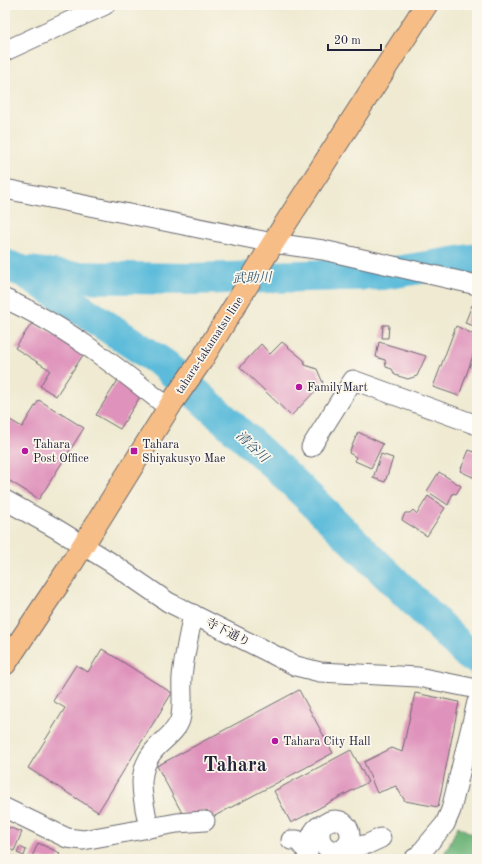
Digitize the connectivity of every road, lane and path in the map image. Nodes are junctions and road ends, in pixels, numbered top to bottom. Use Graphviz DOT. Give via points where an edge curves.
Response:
graph roads {
  1 [pos="106,5"];
  2 [pos="426,5"];
  3 [pos="5,51"];
  4 [pos="5,189"];
  5 [pos="273,243"];
  6 [pos="477,285"];
  7 [pos="5,299"];
  8 [pos="171,405"];
  9 [pos="477,425"];
  10 [pos="311,447"];
  11 [pos="5,500"];
  12 [pos="83,546"];
  13 [pos="193,614"];
  14 [pos="5,664"];
  15 [pos="477,690"];
  16 [pos="477,702"];
  17 [pos="5,808"];
  18 [pos="204,821"];
  19 [pos="327,823"];
  20 [pos="149,828"];
  21 [pos="381,838"];
  22 [pos="291,840"];
  23 [pos="349,847"];
  24 [pos="307,856"];
  25 [pos="414,859"];
  1 -- 3 [label="street"];
  2 -- 5 [label="main road, tahara-takamatsu line"];
  4 -- 5 [label="street"];
  5 -- 6 [label="street" via="324,250"];
  5 -- 8 [label="main road, tahara-takamatsu line"];
  7 -- 8 [label="street" via="51,323"];
  8 -- 12 [label="main road, tahara-takamatsu line"];
  9 -- 10 [label="street" via="353,380"];
  11 -- 12 [label="street, 寺下通り"];
  12 -- 13 [label="street, 寺下通り" via="168,602"];
  12 -- 14 [label="main road, tahara-takamatsu line"];
  13 -- 15 [label="street, 寺下通り" via="296,666 320,672 418,677"];
  13 -- 20 [label="street" via="182,678 179,722 172,733 155,748 142,772 141,788"];
  16 -- 25 [label="street" via="451,810 445,824"];
  17 -- 20 [label="street" via="67,838 77,840"];
  18 -- 20 [label="street"];
  19 -- 23 [label="street" via="336,820 344,823 350,831"];
  19 -- 23 [label="street" via="320,836 328,848 343,848 349,840"];
  19 -- 24 [label="street" via="317,827 312,833"];
  21 -- 23 [label="street" via="368,844"];
  22 -- 24 [label="street" via="297,840"];
}
